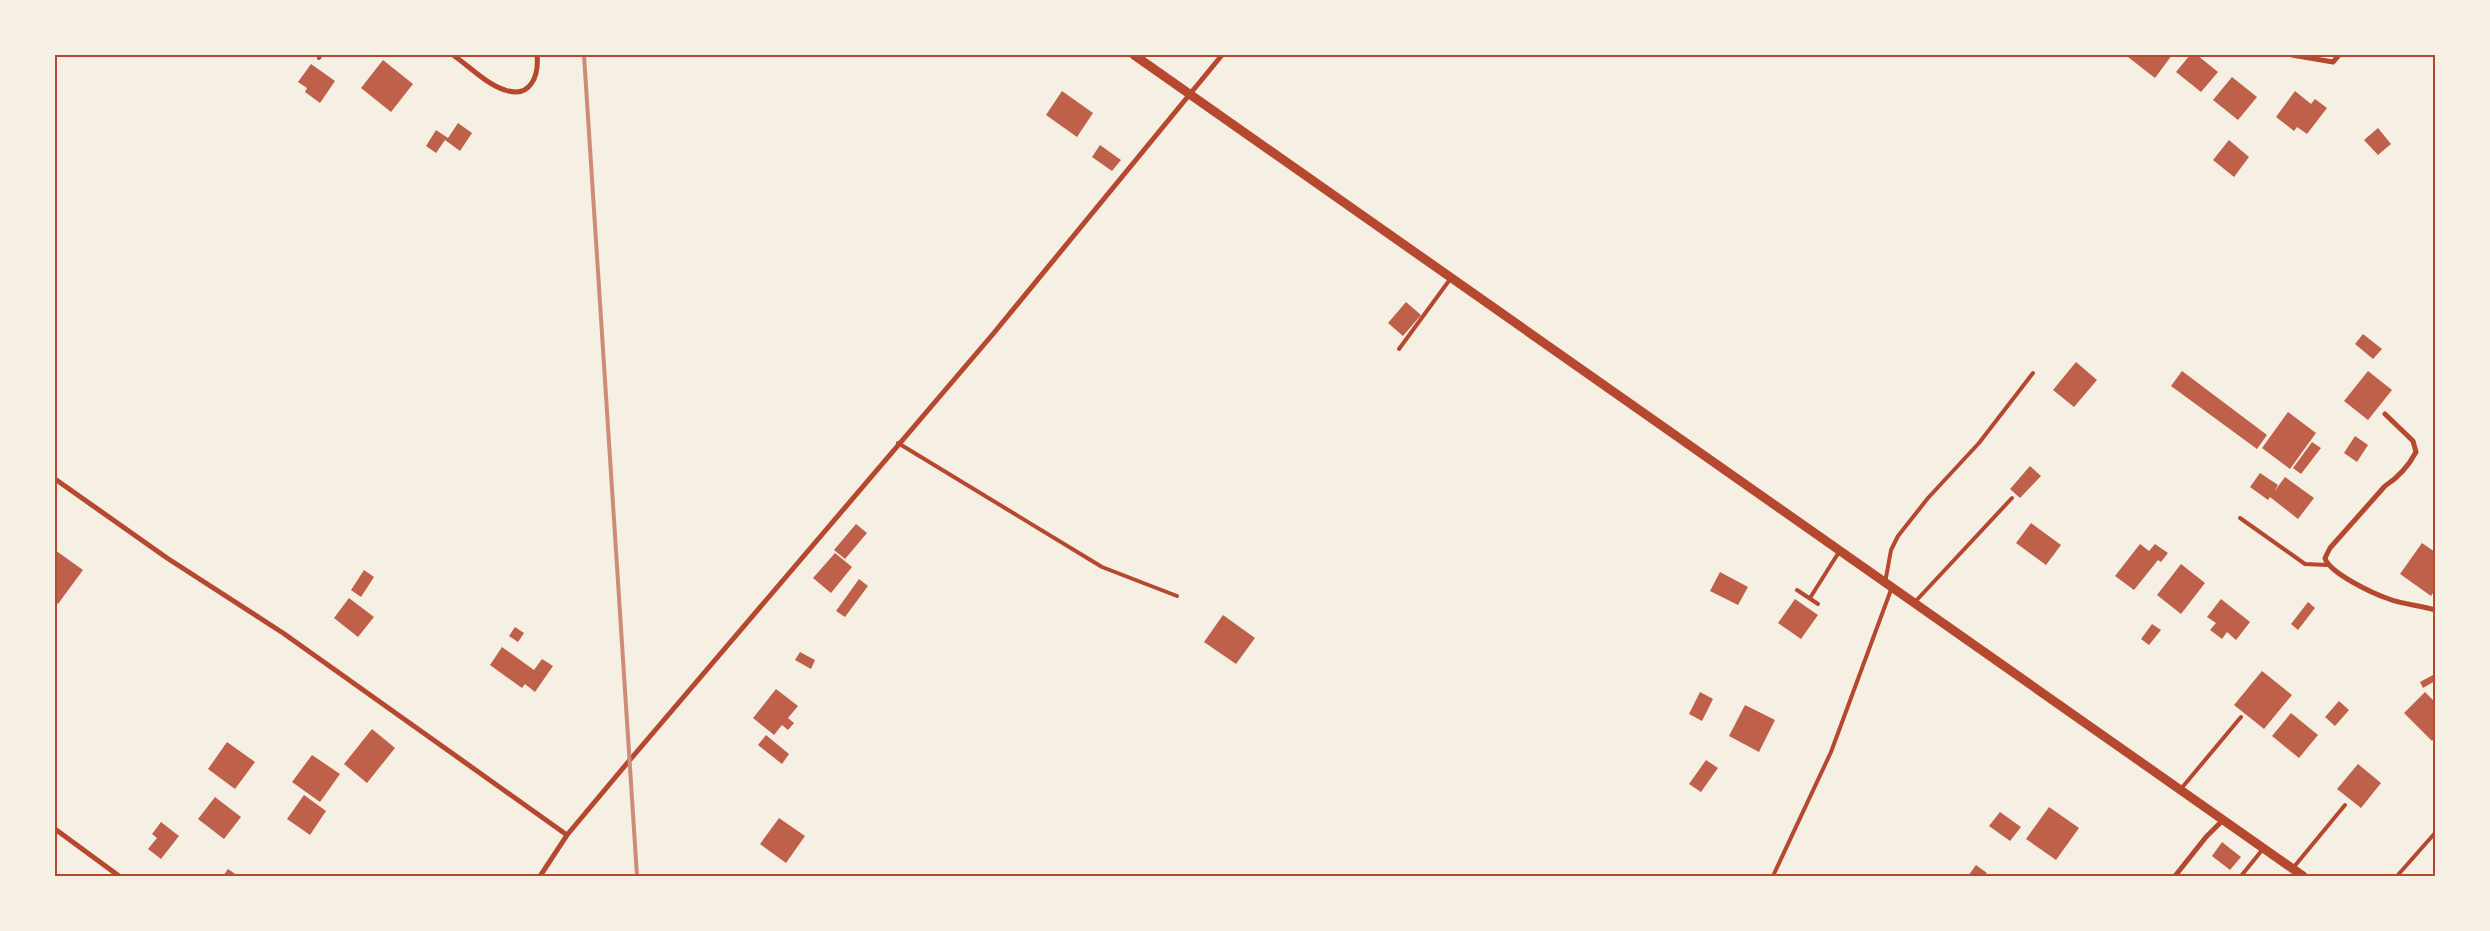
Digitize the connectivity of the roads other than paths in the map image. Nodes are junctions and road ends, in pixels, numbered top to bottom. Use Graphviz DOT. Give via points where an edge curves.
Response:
graph roads {
  1 [pos="453,55"];
  2 [pos="537,55"];
  3 [pos="1134,55"];
  4 [pos="1222,55"];
  5 [pos="2292,55"];
  6 [pos="2339,55"];
  7 [pos="1190,94"];
  8 [pos="1451,278"];
  9 [pos="1399,349"];
  10 [pos="2033,373"];
  11 [pos="2385,414"];
  12 [pos="898,443"];
  13 [pos="55,478"];
  14 [pos="2012,498"];
  15 [pos="2240,518"];
  16 [pos="1840,550"];
  17 [pos="2327,565"];
  18 [pos="1889,585"];
  19 [pos="1797,590"];
  20 [pos="1177,596"];
  21 [pos="1810,598"];
  22 [pos="1914,603"];
  23 [pos="1818,604"];
  24 [pos="2435,610"];
  25 [pos="2241,717"];
  26 [pos="2180,790"];
  27 [pos="2345,804"];
  28 [pos="2223,820"];
  29 [pos="55,829"];
  30 [pos="2435,833"];
  31 [pos="567,835"];
  32 [pos="2264,848"];
  33 [pos="2292,868"];
  34 [pos="119,876"];
  35 [pos="540,876"];
  36 [pos="1773,876"];
  37 [pos="2175,876"];
  38 [pos="2241,876"];
  39 [pos="2303,876"];
  40 [pos="2397,876"];
  1 -- 2 [label="street" via="492,83 509,91 519,91 534,82 537,76"];
  3 -- 7 [label="street"];
  4 -- 7 [label="street"];
  5 -- 6 [label="street" via="2333,62"];
  7 -- 8 [label="street"];
  7 -- 12 [label="street" via="993,334"];
  8 -- 9 [label="lane"];
  8 -- 16 [label="street"];
  10 -- 18 [label="lane" via="1979,443 1898,536 1891,550"];
  11 -- 17 [label="street" via="2413,441 2416,452 2408,466 2385,486 2325,554"];
  12 -- 20 [label="lane" via="1102,567"];
  12 -- 31 [label="street"];
  13 -- 31 [label="street" via="167,558 282,633"];
  14 -- 22 [label="lane"];
  15 -- 17 [label="lane" via="2304,564"];
  16 -- 18 [label="street"];
  16 -- 21 [label="lane"];
  17 -- 24 [label="street" via="2389,599"];
  18 -- 22 [label="street"];
  18 -- 36 [label="lane" via="1831,752"];
  19 -- 21 [label="lane"];
  21 -- 23 [label="lane"];
  22 -- 26 [label="street"];
  25 -- 26 [label="lane"];
  26 -- 28 [label="street"];
  27 -- 33 [label="lane"];
  28 -- 32 [label="street"];
  28 -- 37 [label="street"];
  29 -- 34 [label="street"];
  30 -- 40 [label="lane"];
  31 -- 35 [label="street"];
  32 -- 33 [label="street"];
  32 -- 38 [label="lane"];
  33 -- 39 [label="street"];
}
